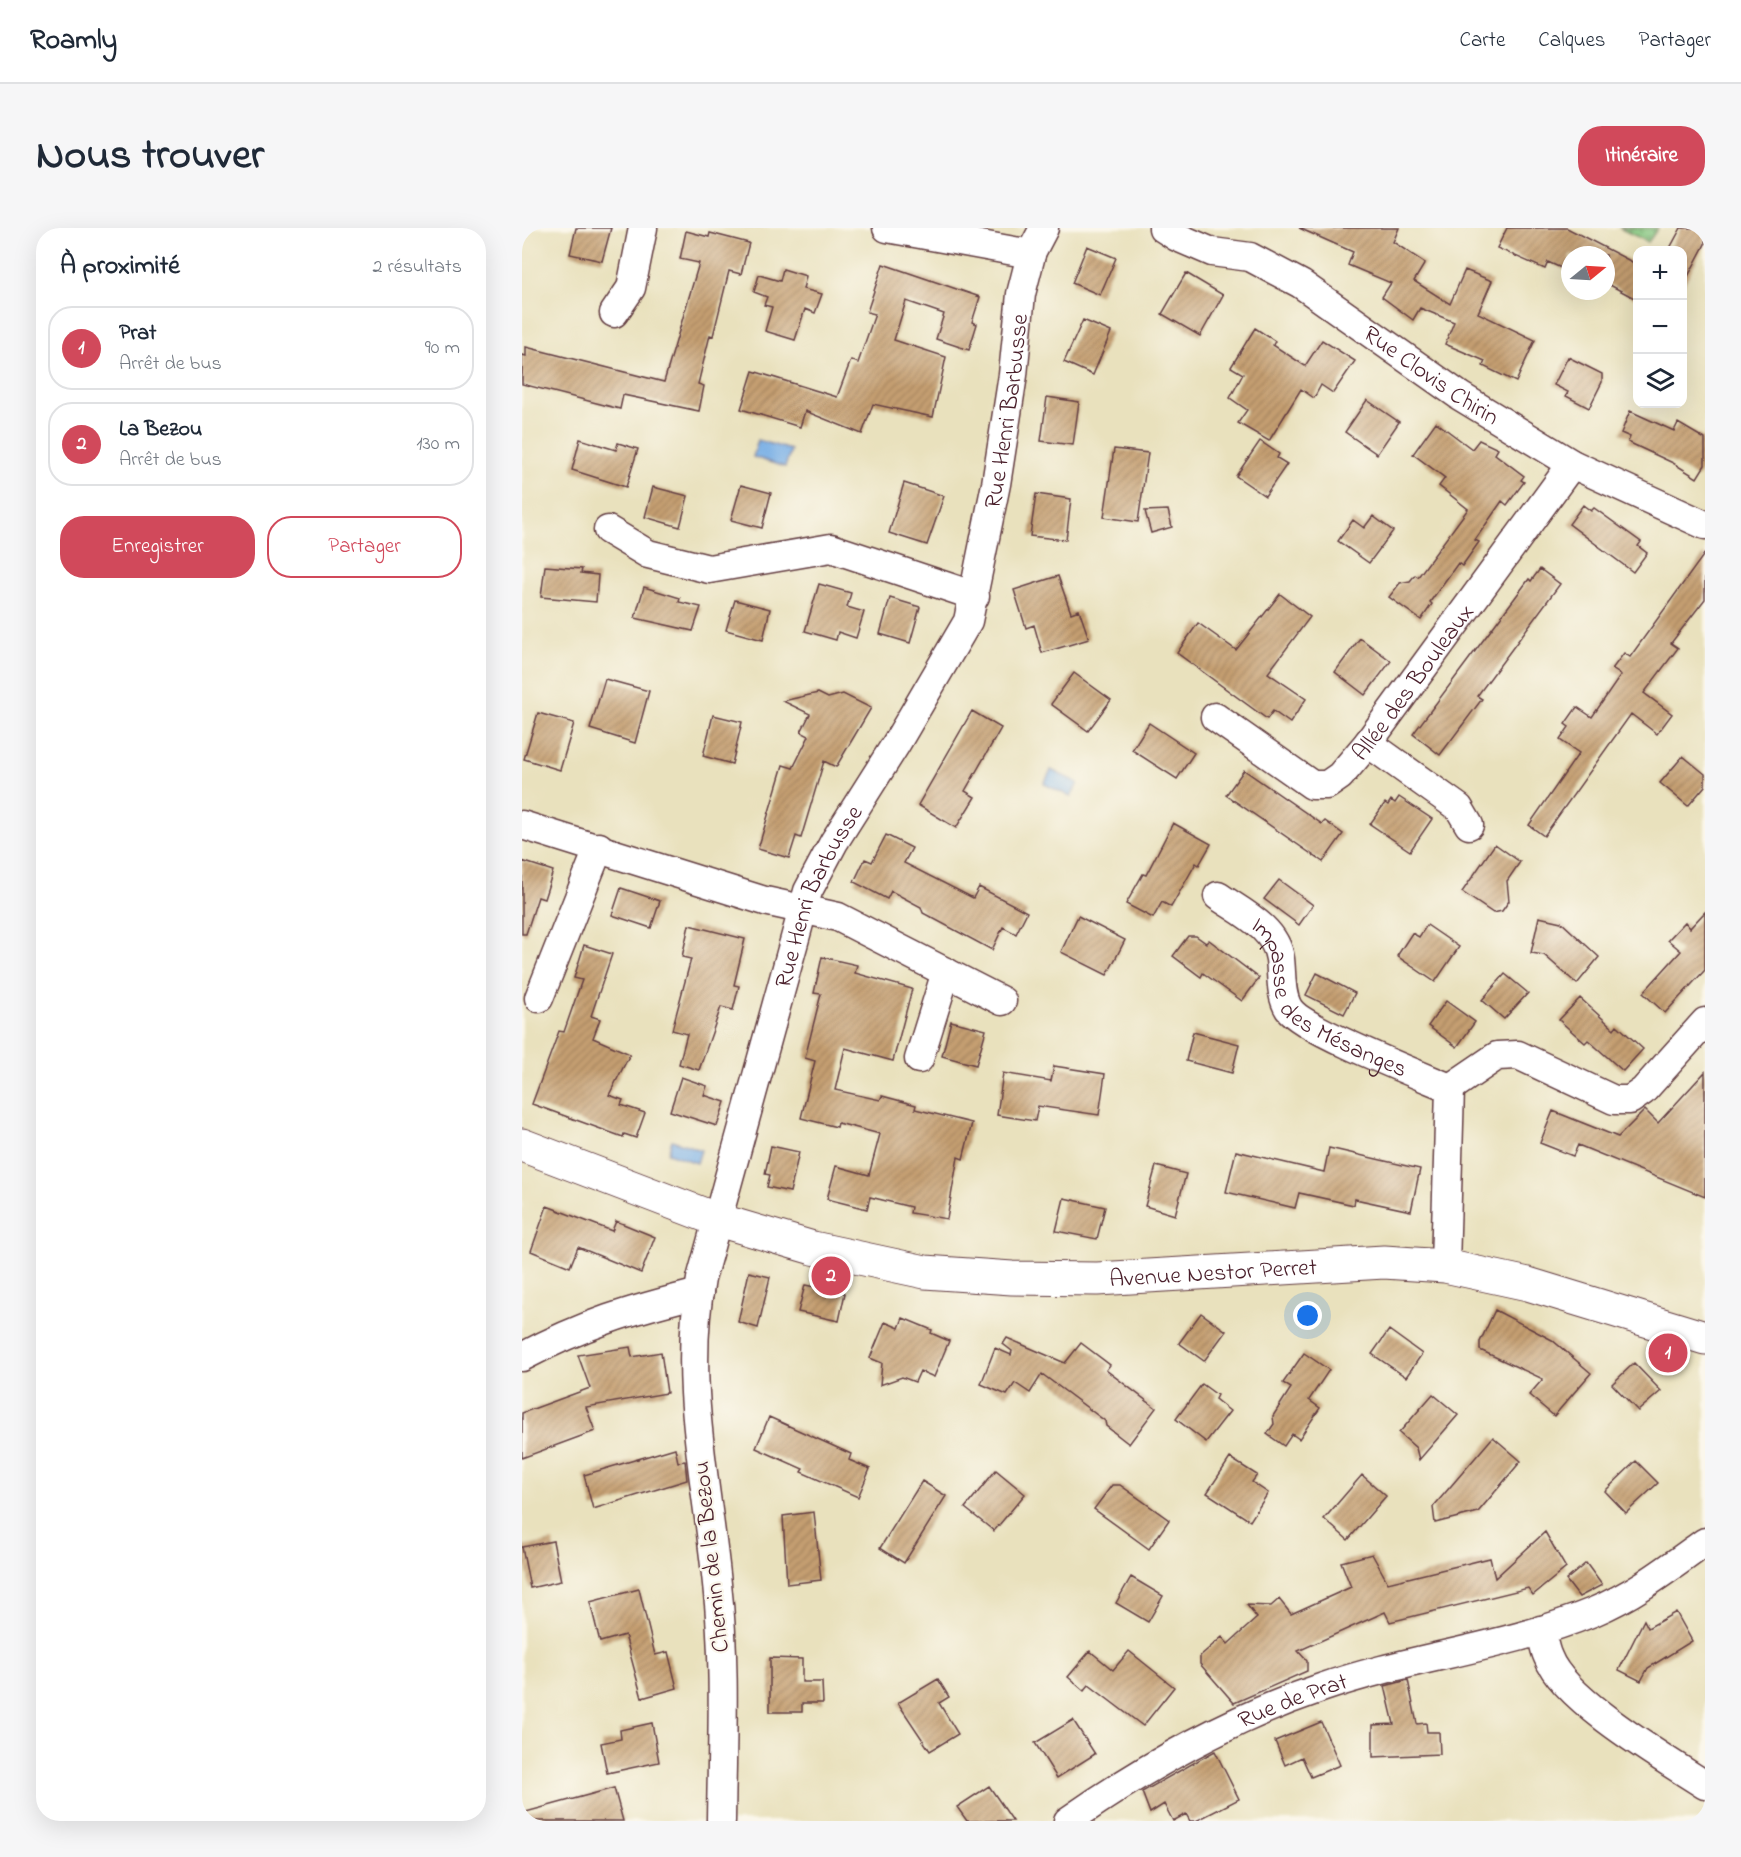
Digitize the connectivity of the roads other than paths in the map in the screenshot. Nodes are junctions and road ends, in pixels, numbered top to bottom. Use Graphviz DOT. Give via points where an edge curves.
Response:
graph roads {
  1 [pos="644,228"];
  2 [pos="887,228"];
  3 [pos="1044,228"];
  4 [pos="1163,228"];
  5 [pos="1031,254"];
  6 [pos="614,313"];
  7 [pos="1572,464"];
  8 [pos="1705,525"];
  9 [pos="608,530"];
  10 [pos="975,596"];
  11 [pos="1215,717"];
  12 [pos="1368,743"];
  13 [pos="522,825"];
  14 [pos="1469,825"];
  15 [pos="598,847"];
  16 [pos="1218,896"];
  17 [pos="802,907"];
  18 [pos="946,972"];
  19 [pos="539,998"];
  20 [pos="1002,1001"];
  21 [pos="1705,1022"];
  22 [pos="920,1059"];
  23 [pos="1450,1088"];
  24 [pos="522,1145"];
  25 [pos="718,1220"];
  26 [pos="1444,1266"];
  27 [pos="699,1293"];
  28 [pos="1705,1338"];
  29 [pos="522,1357"];
  30 [pos="1705,1542"];
  31 [pos="1541,1630"];
  32 [pos="1705,1785"];
  33 [pos="721,1821"];
  34 [pos="1068,1821"];
  1 -- 6 [label="street" via="631,288"];
  2 -- 5 [label="street"];
  3 -- 5 [label="street, Rue Henri Barbusse"];
  4 -- 7 [label="street, Rue Clovis Chirin" via="1212,252 1250,257 1301,284 1460,396"];
  5 -- 10 [label="street, Rue Henri Barbusse" via="1021,294 1013,375"];
  7 -- 8 [label="street, Rue Clovis Chirin"];
  7 -- 12 [label="street, Allée des Bouleaux"];
  9 -- 10 [label="street" via="648,554 709,569 831,548"];
  10 -- 17 [label="street, Rue Henri Barbusse" via="968,621 953,649 834,842"];
  11 -- 12 [label="street, Allée des Bouleaux" via="1312,785 1327,785 1340,776"];
  12 -- 14 [label="street" via="1459,808"];
  13 -- 15 [label="street"];
  15 -- 17 [label="street" via="765,901"];
  15 -- 19 [label="street"];
  16 -- 23 [label="street, Impasse des Mésanges" via="1270,933 1280,956 1283,993 1290,1009 1301,1019"];
  17 -- 18 [label="street" via="838,917"];
  17 -- 25 [label="street, Rue Henri Barbusse"];
  18 -- 20 [label="street"];
  18 -- 22 [label="street"];
  21 -- 23 [label="street" via="1643,1091 1630,1100 1614,1101 1518,1055 1497,1056"];
  23 -- 26 [label="street"];
  24 -- 25 [label="main road, Avenue Nestor Perret"];
  25 -- 26 [label="main road, Avenue Nestor Perret" via="813,1248 925,1272 1097,1279 1384,1262"];
  25 -- 27 [label="street, Rue Henri Barbusse"];
  26 -- 28 [label="main road, Avenue Nestor Perret" via="1528,1284"];
  27 -- 29 [label="street" via="584,1326"];
  27 -- 33 [label="street, Chemin de la Bezou" via="695,1411 719,1608 723,1688"];
  30 -- 31 [label="street, Rue de Prat" via="1644,1586 1594,1612"];
  31 -- 32 [label="street" via="1548,1658 1560,1678 1621,1731"];
  31 -- 34 [label="street, Rue de Prat" via="1321,1688 1235,1724 1118,1786"];
}
